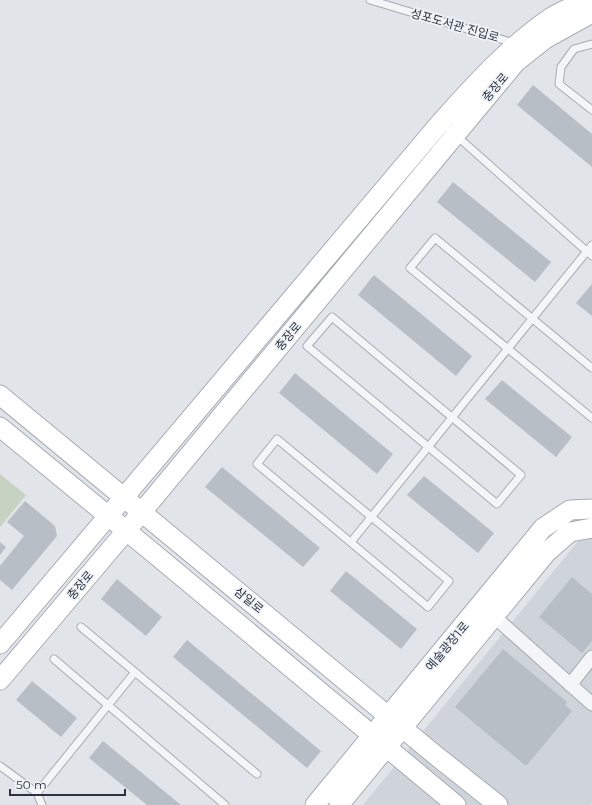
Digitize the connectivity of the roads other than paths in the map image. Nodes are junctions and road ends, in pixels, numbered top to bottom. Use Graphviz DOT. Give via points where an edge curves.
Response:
graph roads {
  1 [pos="370,0"];
  2 [pos="588,0"];
  3 [pos="592,13"];
  4 [pos="516,43"];
  5 [pos="592,44"];
  6 [pos="592,110"];
  7 [pos="448,129"];
  8 [pos="592,245"];
  9 [pos="589,254"];
  10 [pos="532,318"];
  11 [pos="508,349"];
  12 [pos="592,368"];
  13 [pos="0,395"];
  14 [pos="452,418"];
  15 [pos="592,418"];
  16 [pos="0,427"];
  17 [pos="428,447"];
  18 [pos="124,497"];
  19 [pos="592,509"];
  20 [pos="142,512"];
  21 [pos="108,515"];
  22 [pos="371,517"];
  23 [pos="592,528"];
  24 [pos="126,531"];
  25 [pos="351,542"];
  26 [pos="488,610"];
  27 [pos="81,627"];
  28 [pos="0,644"];
  29 [pos="592,657"];
  30 [pos="54,659"];
  31 [pos="135,672"];
  32 [pos="0,680"];
  33 [pos="570,684"];
  34 [pos="592,704"];
  35 [pos="108,705"];
  36 [pos="389,716"];
  37 [pos="403,728"];
  38 [pos="372,736"];
  39 [pos="386,748"];
  40 [pos="0,766"];
  41 [pos="257,774"];
  42 [pos="37,793"];
  43 [pos="42,805"];
  44 [pos="225,805"];
  45 [pos="315,805"];
  46 [pos="339,805"];
  47 [pos="456,805"];
  48 [pos="498,805"];
  1 -- 4 [label="lane, 성포도서관 진입로"];
  2 -- 4 [label="street, 충장로" via="553,16"];
  3 -- 7 [label="street, 충장로" via="545,39 521,58"];
  4 -- 7 [label="street, 충장로" via="486,72"];
  5 -- 6 [label="lane" via="574,49 561,67 559,84"];
  7 -- 9 [label="lane"];
  7 -- 18 [label="street, 충장로"];
  7 -- 20 [label="street, 충장로"];
  8 -- 9 [label="lane"];
  9 -- 10 [label="lane"];
  10 -- 11 [label="lane"];
  10 -- 11 [label="lane" via="435,238 410,268"];
  10 -- 12 [label="lane"];
  11 -- 14 [label="lane"];
  11 -- 15 [label="lane"];
  13 -- 18 [label="street, 삼일로"];
  14 -- 17 [label="lane"];
  14 -- 17 [label="lane" via="521,475 497,504"];
  14 -- 17 [label="lane" via="332,317 308,346"];
  16 -- 21 [label="street, 삼일로"];
  17 -- 22 [label="lane"];
  18 -- 20 [label="street, 삼일로"];
  18 -- 21 [label="street, 충장로"];
  19 -- 26 [label="street, 예술광장1로" via="570,510 543,528"];
  20 -- 24 [label="street, 충장로"];
  20 -- 36 [label="street, 삼일로"];
  21 -- 24 [label="street, 삼일로"];
  21 -- 28 [label="street, 충장로"];
  22 -- 25 [label="lane"];
  22 -- 25 [label="lane" via="449,582 428,606"];
  22 -- 25 [label="lane" via="278,439 257,464"];
  23 -- 26 [label="street, 예술광장1로" via="570,532"];
  24 -- 32 [label="street, 충장로"];
  24 -- 38 [label="street, 삼일로"];
  26 -- 33 [label="street"];
  26 -- 36 [label="street, 예술광장1로"];
  26 -- 37 [label="street, 예술광장1로"];
  27 -- 31 [label="lane"];
  29 -- 33 [label="street"];
  30 -- 35 [label="lane"];
  31 -- 35 [label="lane"];
  31 -- 41 [label="lane"];
  33 -- 34 [label="street"];
  35 -- 42 [label="lane"];
  35 -- 44 [label="lane"];
  36 -- 37 [label="street, 삼일로"];
  36 -- 38 [label="street, 예술광장1로"];
  37 -- 39 [label="street, 예술광장1로"];
  37 -- 48 [label="street, 삼일로"];
  38 -- 39 [label="street, 삼일로"];
  38 -- 45 [label="street, 예술광장1로"];
  39 -- 46 [label="street, 예술광장1로"];
  39 -- 47 [label="street, 삼일로"];
  40 -- 42 [label="lane"];
  42 -- 43 [label="lane"];
}
